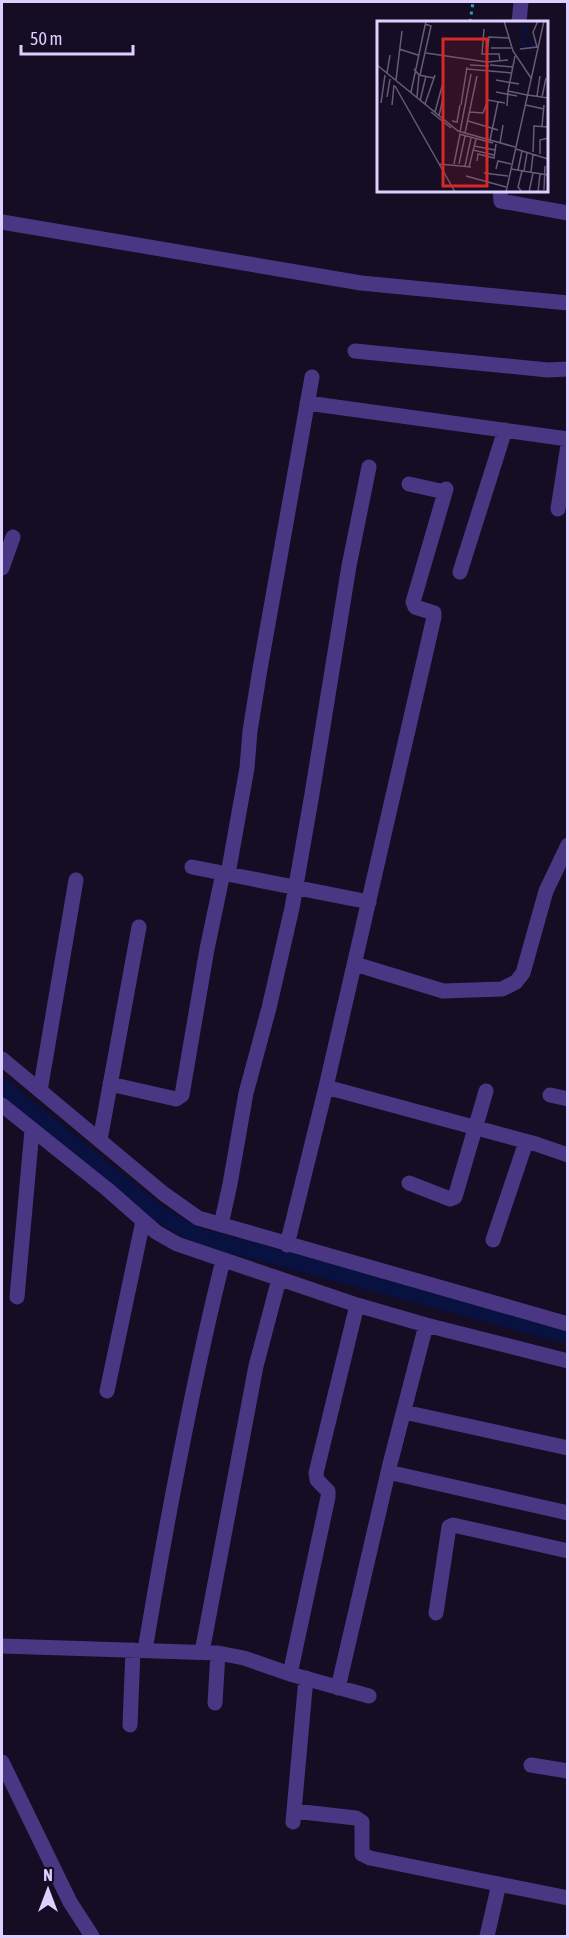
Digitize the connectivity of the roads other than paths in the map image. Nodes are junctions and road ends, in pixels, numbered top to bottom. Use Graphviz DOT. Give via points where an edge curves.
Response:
graph roads {
  1 [pos="521,2"];
  2 [pos="519,21"];
  3 [pos="500,192"];
  4 [pos="567,213"];
  5 [pos="2,222"];
  6 [pos="567,303"];
  7 [pos="355,351"];
  8 [pos="567,369"];
  9 [pos="312,377"];
  10 [pos="307,403"];
  11 [pos="505,430"];
  12 [pos="567,439"];
  13 [pos="567,445"];
  14 [pos="369,467"];
  15 [pos="409,484"];
  16 [pos="558,509"];
  17 [pos="13,537"];
  18 [pos="3,559"];
  19 [pos="460,572"];
  20 [pos="567,845"];
  21 [pos="563,864"];
  22 [pos="192,867"];
  23 [pos="225,873"];
  24 [pos="76,880"];
  25 [pos="296,887"];
  26 [pos="369,902"];
  27 [pos="139,927"];
  28 [pos="355,964"];
  29 [pos="2,1059"];
  30 [pos="110,1084"];
  31 [pos="326,1087"];
  32 [pos="40,1090"];
  33 [pos="486,1091"];
  34 [pos="550,1095"];
  35 [pos="567,1099"];
  36 [pos="2,1105"];
  37 [pos="477,1128"];
  38 [pos="32,1130"];
  39 [pos="100,1140"];
  40 [pos="526,1142"];
  41 [pos="567,1155"];
  42 [pos="409,1183"];
  43 [pos="143,1221"];
  44 [pos="221,1225"];
  45 [pos="493,1240"];
  46 [pos="286,1245"];
  47 [pos="223,1260"];
  48 [pos="279,1279"];
  49 [pos="17,1297"];
  50 [pos="357,1305"];
  51 [pos="567,1324"];
  52 [pos="426,1325"];
  53 [pos="567,1361"];
  54 [pos="107,1391"];
  55 [pos="404,1412"];
  56 [pos="567,1448"];
  57 [pos="388,1472"];
  58 [pos="567,1513"];
  59 [pos="567,1551"];
  60 [pos="436,1613"];
  61 [pos="2,1646"];
  62 [pos="139,1650"];
  63 [pos="210,1653"];
  64 [pos="290,1674"];
  65 [pos="306,1678"];
  66 [pos="338,1688"];
  67 [pos="369,1696"];
  68 [pos="215,1703"];
  69 [pos="130,1725"];
  70 [pos="2,1762"];
  71 [pos="531,1765"];
  72 [pos="567,1771"];
  73 [pos="499,1884"];
  74 [pos="567,1898"];
  75 [pos="92,1936"];
  76 [pos="487,1936"];
  1 -- 2 [label="street"];
  3 -- 4 [label="street" via="501,201"];
  5 -- 6 [label="street" via="361,283"];
  7 -- 8 [label="street"];
  9 -- 10 [label="street"];
  10 -- 11 [label="street"];
  10 -- 23 [label="street" via="260,669 248,768"];
  11 -- 12 [label="street"];
  11 -- 19 [label="street"];
  13 -- 16 [label="street"];
  14 -- 25 [label="street"];
  15 -- 26 [label="street" via="446,491 412,602 415,607 434,613 434,617"];
  17 -- 18 [label="street"];
  20 -- 21 [label="street"];
  21 -- 28 [label="street" via="542,902 523,973 502,989 443,991"];
  22 -- 23 [label="street"];
  23 -- 25 [label="street"];
  23 -- 30 [label="street" via="207,949 182,1095 176,1099"];
  24 -- 32 [label="street"];
  25 -- 26 [label="street"];
  25 -- 44 [label="street" via="246,1093"];
  26 -- 28 [label="street"];
  27 -- 30 [label="street"];
  28 -- 31 [label="street"];
  29 -- 32 [label="street"];
  30 -- 39 [label="street"];
  31 -- 37 [label="street"];
  31 -- 46 [label="street"];
  32 -- 39 [label="street"];
  33 -- 37 [label="street"];
  34 -- 35 [label="street"];
  36 -- 38 [label="street"];
  37 -- 40 [label="street"];
  37 -- 42 [label="street" via="455,1197 450,1199"];
  38 -- 43 [label="street"];
  38 -- 49 [label="street"];
  39 -- 44 [label="street" via="172,1200 198,1218"];
  40 -- 41 [label="street"];
  40 -- 45 [label="street"];
  43 -- 47 [label="street" via="177,1244"];
  43 -- 54 [label="street"];
  44 -- 46 [label="street"];
  46 -- 51 [label="street"];
  47 -- 48 [label="street"];
  47 -- 62 [label="street"];
  48 -- 50 [label="street"];
  48 -- 63 [label="street" via="256,1366"];
  50 -- 52 [label="street"];
  50 -- 64 [label="street" via="316,1473 328,1497"];
  52 -- 53 [label="street"];
  52 -- 55 [label="street"];
  55 -- 56 [label="street"];
  55 -- 57 [label="street"];
  57 -- 58 [label="street"];
  57 -- 66 [label="street"];
  59 -- 60 [label="street" via="449,1527"];
  61 -- 62 [label="street"];
  62 -- 63 [label="street"];
  62 -- 69 [label="street"];
  63 -- 64 [label="street" via="244,1658"];
  63 -- 68 [label="street"];
  64 -- 65 [label="street"];
  65 -- 66 [label="street"];
  65 -- 73 [label="street" via="293,1817 356,1818 362,1822 362,1854 370,1858"];
  66 -- 67 [label="street"];
  70 -- 75 [label="street" via="70,1902"];
  71 -- 72 [label="street"];
  73 -- 74 [label="street"];
  73 -- 76 [label="street"];
}
